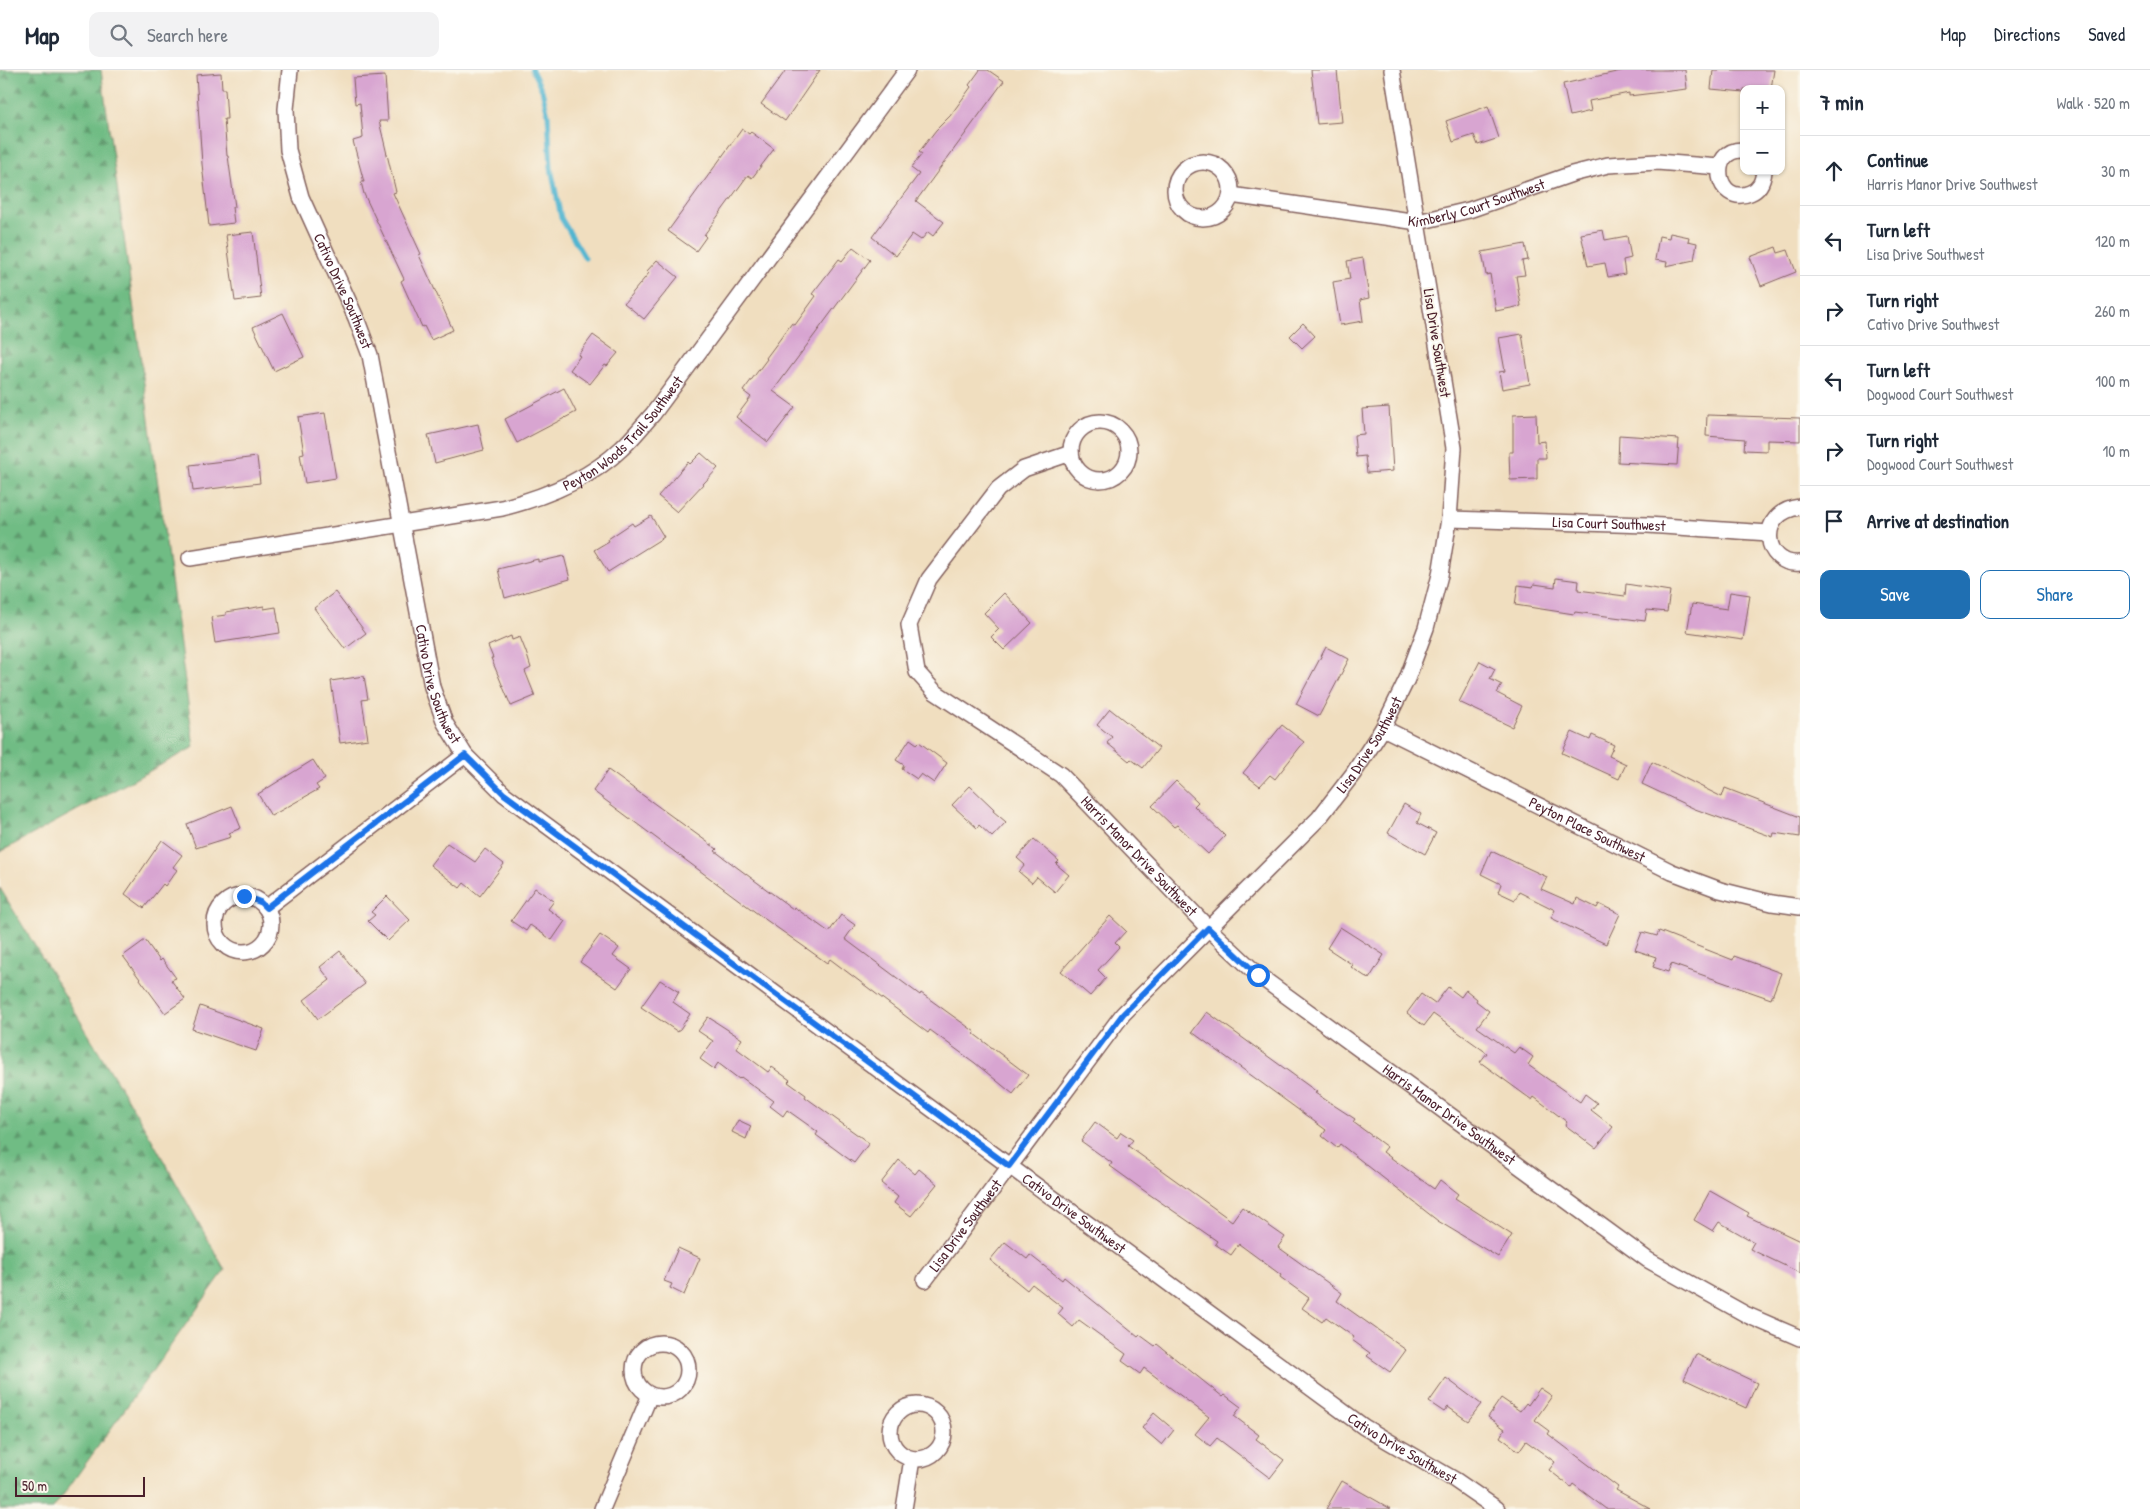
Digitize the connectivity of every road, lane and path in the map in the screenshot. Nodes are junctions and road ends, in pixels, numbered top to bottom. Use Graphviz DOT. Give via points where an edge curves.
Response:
graph roads {
  1 [pos="290,70"];
  2 [pos="1392,70"];
  3 [pos="900,73"];
  4 [pos="1740,151"];
  5 [pos="1719,167"];
  6 [pos="1764,175"];
  7 [pos="1231,195"];
  8 [pos="1418,222"];
  9 [pos="1071,453"];
  10 [pos="1800,507"];
  11 [pos="1449,520"];
  12 [pos="402,524"];
  13 [pos="1769,533"];
  14 [pos="190,558"];
  15 [pos="1800,563"];
  16 [pos="1383,728"];
  17 [pos="465,755"];
  18 [pos="266,908"];
  19 [pos="1800,908"];
  20 [pos="1208,928"];
  21 [pos="1009,1166"];
  22 [pos="925,1280"];
  23 [pos="1800,1338"];
  24 [pos="650,1395"];
  25 [pos="912,1459"];
  26 [pos="602,1509"];
  27 [pos="904,1509"];
  28 [pos="1497,1509"];
  1 -- 12 [label="street, Cativo Drive Southwest" via="286,109 288,150 301,197 370,355"];
  2 -- 8 [label="street, Lisa Drive Southwest"];
  3 -- 12 [label="street, Peyton Woods Trail Southwest" via="653,414 620,450 582,478 535,499 502,508"];
  4 -- 5 [label="street" via="1730,153"];
  5 -- 6 [label="street" via="1722,184 1736,195 1753,192 1760,186"];
  5 -- 8 [label="street, Kimberly Court Southwest" via="1657,162 1608,165 1572,174 1469,210"];
  7 -- 8 [label="street, Kimberly Court Southwest"];
  8 -- 11 [label="street, Lisa Drive Southwest" via="1454,448"];
  9 -- 20 [label="street, Harris Manor Drive Southwest" via="1024,469 998,489 929,579 909,625 917,672 935,692 1061,775"];
  10 -- 13 [label="street" via="1780,514 1772,522"];
  11 -- 13 [label="street, Lisa Court Southwest" via="1647,525"];
  11 -- 16 [label="street, Lisa Drive Southwest" via="1440,575 1426,628 1407,679"];
  12 -- 14 [label="street, Peyton Woods Trail Southwest"];
  12 -- 17 [label="street, Cativo Drive Southwest" via="432,687 445,723"];
  13 -- 15 [label="street" via="1775,554 1784,561"];
  16 -- 19 [label="street, Peyton Place Southwest" via="1672,872 1720,890"];
  16 -- 20 [label="street, Lisa Drive Southwest" via="1319,818"];
  17 -- 18 [label="street"];
  17 -- 21 [label="street, Cativo Drive Southwest" via="504,794"];
  20 -- 21 [label="street, Lisa Drive Southwest" via="1123,1014"];
  20 -- 23 [label="street, Harris Manor Drive Southwest" via="1258,975 1648,1260 1747,1315"];
  21 -- 22 [label="street, Lisa Drive Southwest"];
  21 -- 28 [label="street, Cativo Drive Southwest" via="1364,1426"];
  24 -- 26 [label="street"];
  25 -- 27 [label="street"];
}
